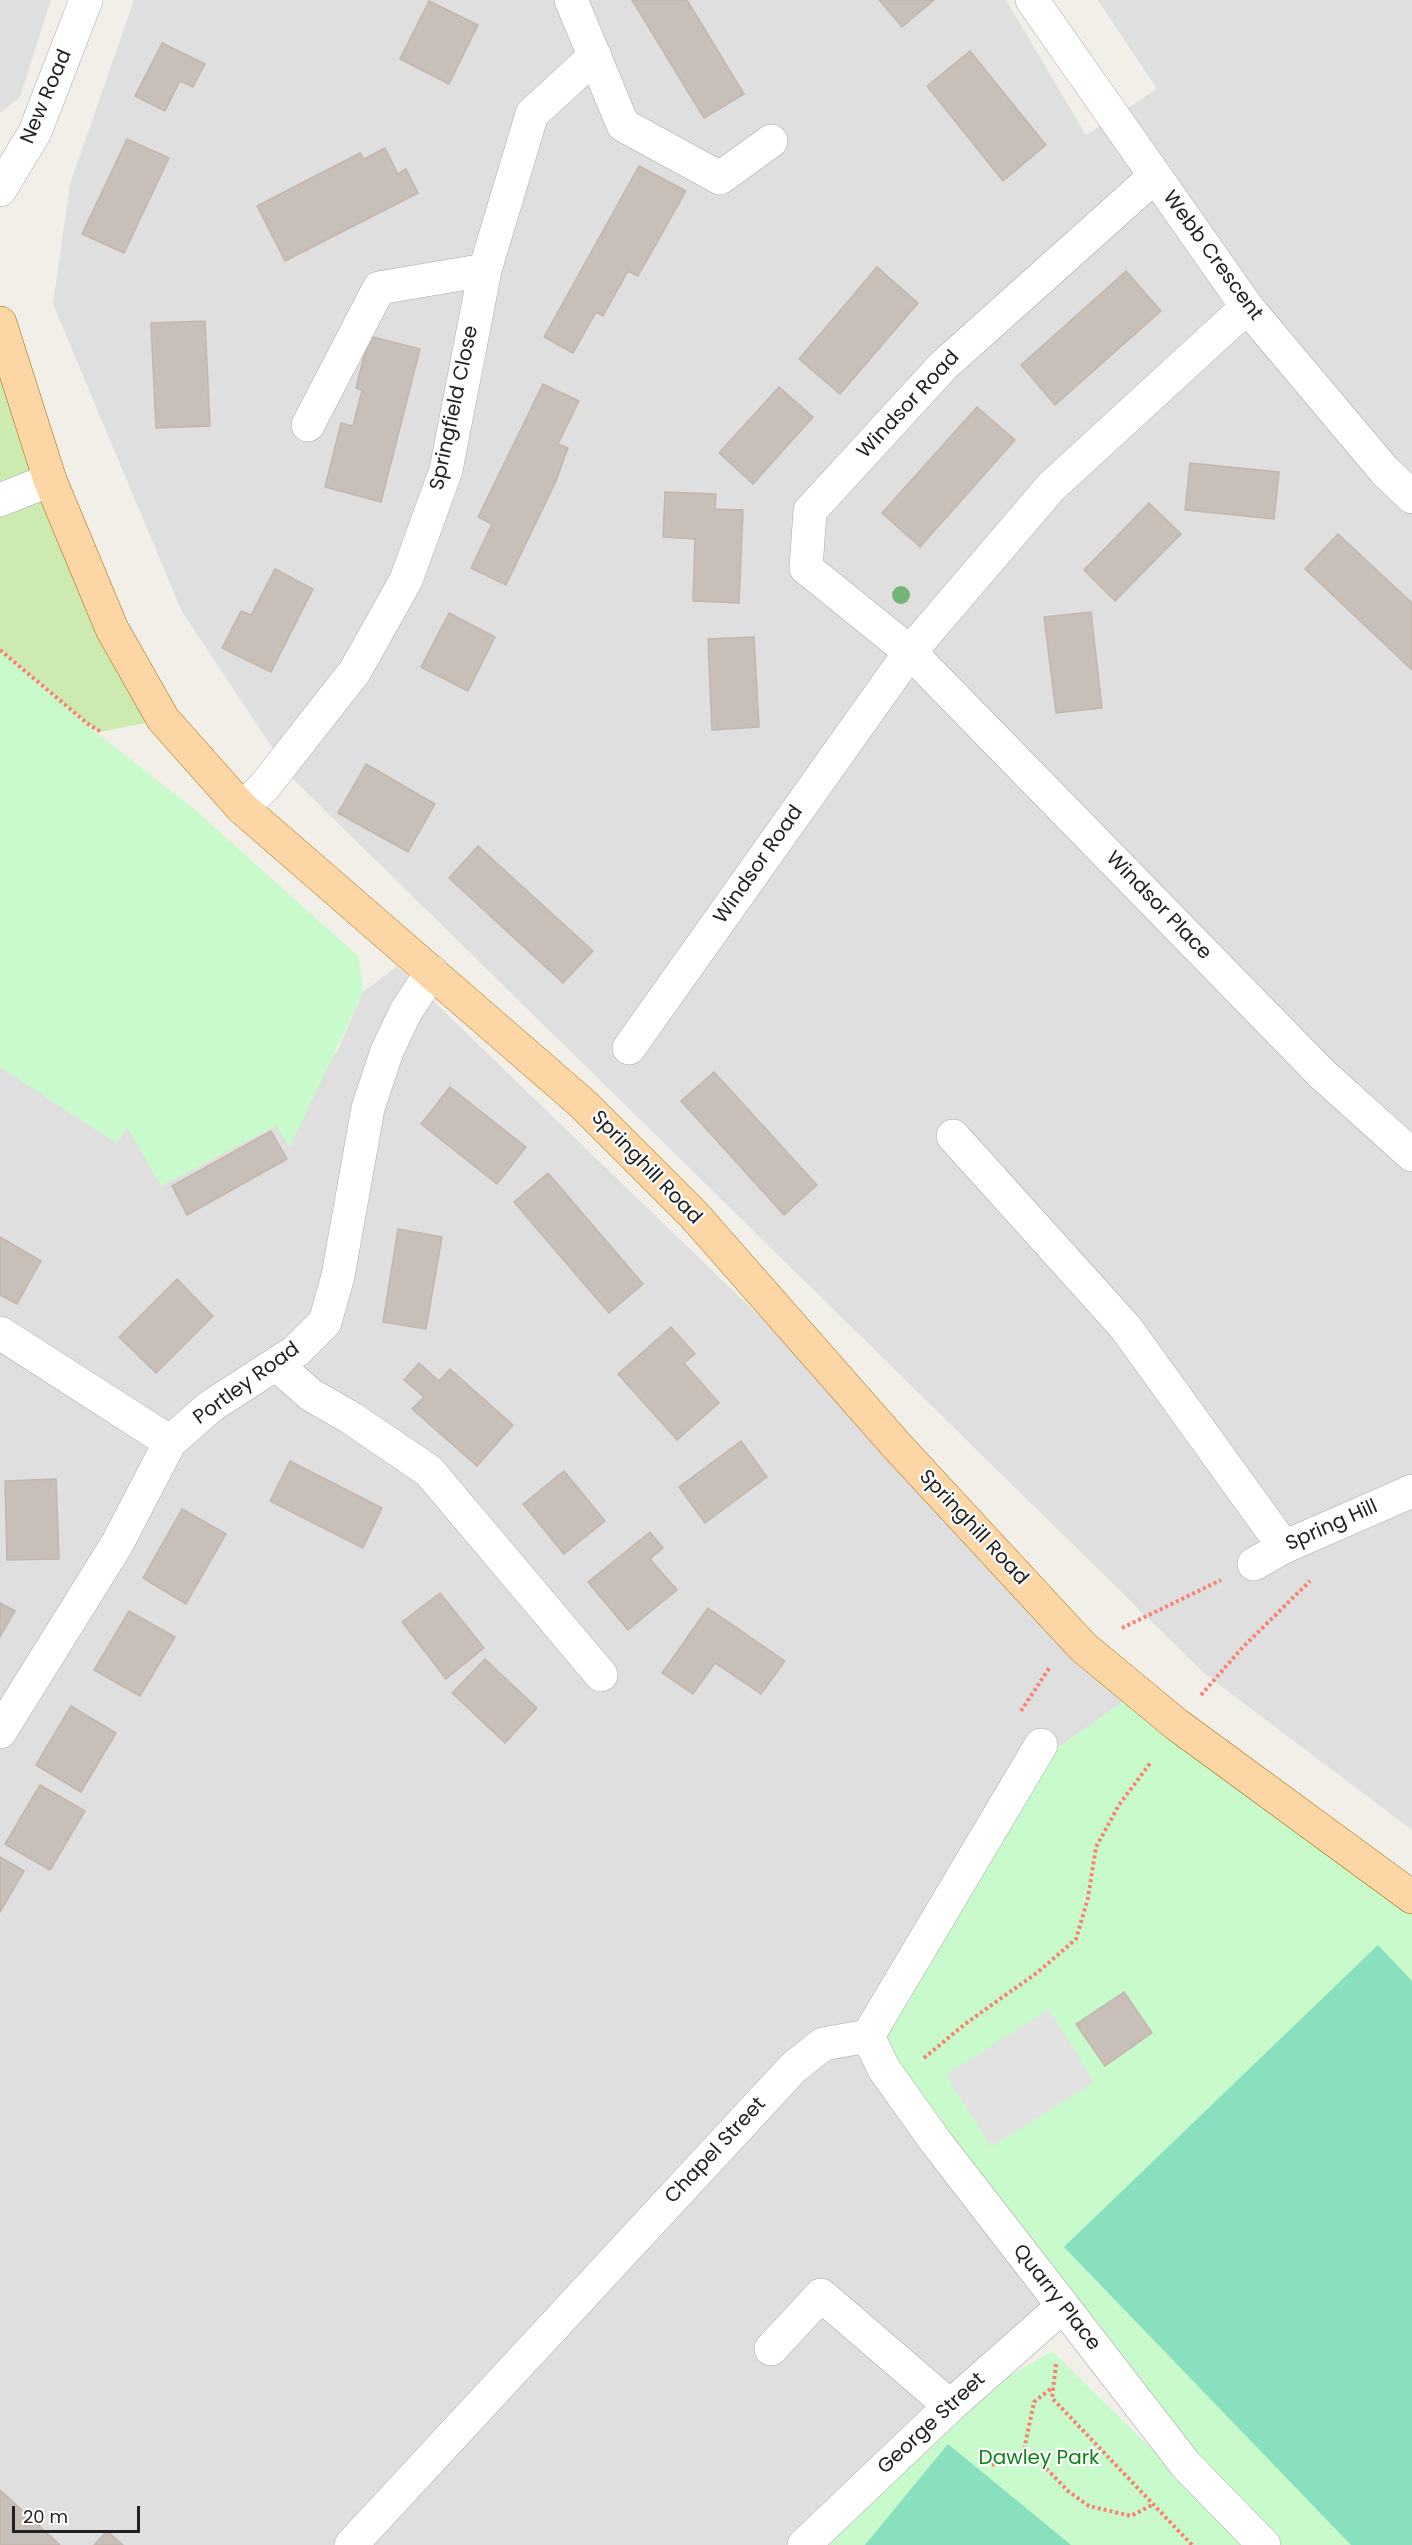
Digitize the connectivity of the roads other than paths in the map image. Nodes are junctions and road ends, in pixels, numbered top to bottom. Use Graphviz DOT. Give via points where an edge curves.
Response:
graph roads {
  1 [pos="86,0"];
  2 [pos="571,0"];
  3 [pos="1032,0"];
  4 [pos="595,56"];
  5 [pos="771,141"];
  6 [pos="1154,177"];
  7 [pos="0,190"];
  8 [pos="484,270"];
  9 [pos="1247,307"];
  10 [pos="0,323"];
  11 [pos="309,425"];
  12 [pos="50,480"];
  13 [pos="1412,497"];
  14 [pos="0,500"];
  15 [pos="910,652"];
  16 [pos="242,808"];
  17 [pos="432,972"];
  18 [pos="629,1048"];
  19 [pos="953,1136"];
  20 [pos="1412,1155"];
  21 [pos="0,1333"];
  22 [pos="278,1365"];
  23 [pos="170,1442"];
  24 [pos="1412,1491"];
  25 [pos="1284,1547"];
  26 [pos="1254,1564"];
  27 [pos="601,1675"];
  28 [pos="0,1732"];
  29 [pos="1041,1745"];
  30 [pos="1412,1897"];
  31 [pos="868,2036"];
  32 [pos="1063,2306"];
  33 [pos="771,2349"];
  34 [pos="950,2406"];
  35 [pos="351,2545"];
  36 [pos="804,2545"];
  37 [pos="1264,2545"];
  1 -- 7 [label="street, New Road" via="35,132"];
  2 -- 4 [label="street"];
  3 -- 6 [label="street, Webb Crescent"];
  4 -- 5 [label="street" via="623,125 720,178"];
  4 -- 8 [label="street, Springfield Close" via="532,114"];
  6 -- 9 [label="street, Webb Crescent"];
  6 -- 15 [label="street, Windsor Road" via="943,366 810,511 806,568"];
  8 -- 11 [label="street" via="379,288"];
  8 -- 16 [label="street, Springfield Close" via="446,470 406,580 355,672 264,787"];
  9 -- 13 [label="street, Webb Crescent" via="1384,470"];
  9 -- 15 [label="street, Windsor Road" via="1051,487"];
  10 -- 12 [label="main road, Springhill Road"];
  12 -- 14 [label="street"];
  12 -- 16 [label="main road, Springhill Road" via="112,629 163,719"];
  15 -- 18 [label="street, Windsor Road"];
  15 -- 20 [label="street, Windsor Place" via="1322,1074"];
  16 -- 17 [label="main road, Springhill Road"];
  17 -- 22 [label="street, Portley Road" via="406,1011 387,1051 368,1108 338,1276 325,1322"];
  17 -- 30 [label="main road, Springhill Road" via="584,1104 694,1215 897,1446 1083,1647 1176,1724"];
  19 -- 25 [label="street" via="1126,1328"];
  21 -- 23 [label="street"];
  22 -- 23 [label="street, Portley Road" via="211,1406"];
  22 -- 27 [label="street" via="311,1395 429,1471"];
  23 -- 28 [label="street, Portley Road" via="117,1544"];
  24 -- 25 [label="street, Spring Hill"];
  25 -- 26 [label="street, Spring Hill"];
  29 -- 31 [label="street"];
  31 -- 32 [label="street, Quarry Place" via="894,2084"];
  31 -- 35 [label="street, Chapel Street" via="824,2044 793,2068"];
  32 -- 34 [label="street, George Street"];
  32 -- 37 [label="street, Quarry Place" via="1186,2465"];
  33 -- 34 [label="street" via="821,2295"];
  34 -- 36 [label="street, George Street"];
}
